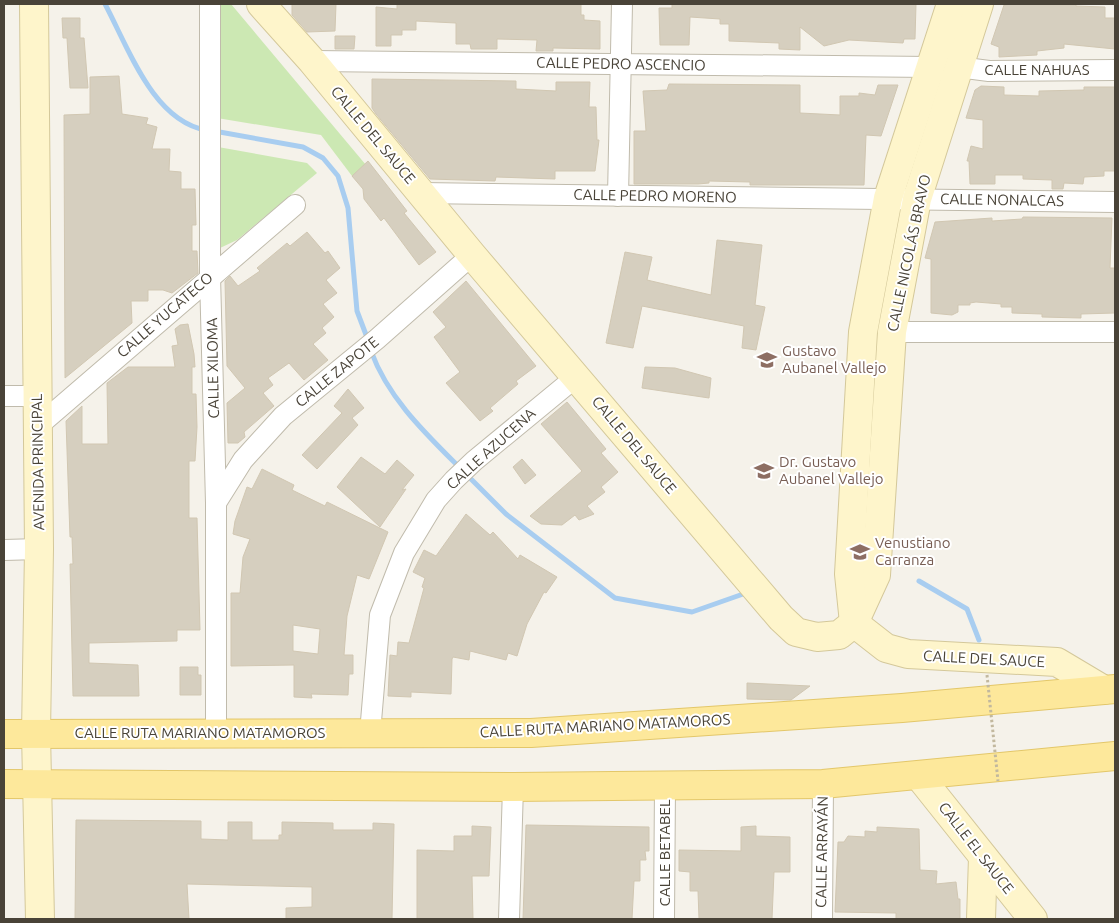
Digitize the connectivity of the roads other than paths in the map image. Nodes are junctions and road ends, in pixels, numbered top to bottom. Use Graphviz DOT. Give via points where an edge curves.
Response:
graph roads {
  1 [pos="34,4"];
  2 [pos="210,4"];
  3 [pos="261,4"];
  4 [pos="622,4"];
  5 [pos="951,4"];
  6 [pos="979,4"];
  7 [pos="312,61"];
  8 [pos="621,64"];
  9 [pos="930,67"];
  10 [pos="958,67"];
  11 [pos="1115,70"];
  12 [pos="421,193"];
  13 [pos="618,196"];
  14 [pos="888,198"];
  15 [pos="917,199"];
  16 [pos="1115,202"];
  17 [pos="295,205"];
  18 [pos="472,255"];
  19 [pos="210,276"];
  20 [pos="892,332"];
  21 [pos="1115,332"];
  22 [pos="576,377"];
  23 [pos="4,396"];
  24 [pos="36,396"];
  25 [pos="37,427"];
  26 [pos="216,503"];
  27 [pos="39,549"];
  28 [pos="4,550"];
  29 [pos="854,623"];
  30 [pos="1110,689"];
  31 [pos="216,733"];
  32 [pos="370,733"];
  33 [pos="4,734"];
  34 [pos="36,734"];
  35 [pos="1115,756"];
  36 [pos="919,776"];
  37 [pos="38,783"];
  38 [pos="4,784"];
  39 [pos="823,784"];
  40 [pos="665,786"];
  41 [pos="513,787"];
  42 [pos="983,857"];
  43 [pos="40,919"];
  44 [pos="509,919"];
  45 [pos="664,919"];
  46 [pos="822,919"];
  47 [pos="981,919"];
  48 [pos="1032,919"];
  1 -- 24 [label="street, AVENIDA PRINCIPAL"];
  2 -- 19 [label="street, CALLE XILOMA"];
  3 -- 7 [label="street, CALLE DEL SAUCE"];
  4 -- 8 [label="street"];
  5 -- 9 [label="street, CALLE NICOLÁS BRAVO"];
  6 -- 10 [label="street, CALLE NICOLÁS BRAVO"];
  7 -- 8 [label="street, CALLE PEDRO ASCENCIO"];
  7 -- 12 [label="street, CALLE DEL SAUCE"];
  8 -- 9 [label="street, CALLE PEDRO ASCENCIO"];
  8 -- 13 [label="street"];
  9 -- 14 [label="street, CALLE NICOLÁS BRAVO"];
  10 -- 11 [label="street, CALLE NAHUAS" via="989,71"];
  10 -- 15 [label="street, CALLE NICOLÁS BRAVO"];
  12 -- 13 [label="street, CALLE PEDRO MORENO"];
  12 -- 18 [label="street, CALLE DEL SAUCE"];
  13 -- 14 [label="street, CALLE PEDRO MORENO"];
  14 -- 15 [label="street, CALLE NONALCAS"];
  14 -- 29 [label="street, CALLE NICOLÁS BRAVO" via="863,332 849,574"];
  15 -- 16 [label="street, CALLE NONALCAS"];
  15 -- 20 [label="street, CALLE NICOLÁS BRAVO"];
  17 -- 19 [label="street, CALLE YUCATECO"];
  18 -- 22 [label="street, CALLE DEL SAUCE"];
  18 -- 26 [label="street, CALLE ZAPOTE" via="358,356 283,416 243,460"];
  19 -- 25 [label="street, CALLE YUCATECO"];
  19 -- 26 [label="street, CALLE XILOMA"];
  20 -- 21 [label="street"];
  20 -- 29 [label="street, CALLE NICOLÁS BRAVO" via="876,575"];
  22 -- 29 [label="street, CALLE DEL SAUCE" via="796,632 818,637 838,635"];
  22 -- 32 [label="street, CALLE AZUCENA" via="454,480 436,500 404,553 380,616"];
  23 -- 24 [label="street"];
  24 -- 25 [label="street, AVENIDA PRINCIPAL"];
  25 -- 27 [label="street, AVENIDA PRINCIPAL"];
  26 -- 31 [label="street, CALLE XILOMA"];
  27 -- 28 [label="street"];
  27 -- 34 [label="street, AVENIDA PRINCIPAL"];
  29 -- 30 [label="street, CALLE DEL SAUCE" via="886,648 908,654 1057,662"];
  30 -- 32 [label="main road, CALLE RUTA MARIANO MATAMOROS" via="902,708 531,733"];
  31 -- 32 [label="main road, CALLE RUTA MARIANO MATAMOROS"];
  31 -- 34 [label="main road, CALLE RUTA MARIANO MATAMOROS"];
  33 -- 34 [label="main road, CALLE RUTA MARIANO MATAMOROS"];
  34 -- 37 [label="street, AVENIDA PRINCIPAL"];
  35 -- 36 [label="main road"];
  36 -- 39 [label="main road"];
  36 -- 42 [label="street, CALLE EL SAUCE"];
  37 -- 38 [label="main road"];
  37 -- 41 [label="main road"];
  37 -- 43 [label="street, AVENIDA PRINCIPAL"];
  39 -- 40 [label="main road"];
  39 -- 46 [label="street, CALLE ARRAYÁN"];
  40 -- 41 [label="main road"];
  40 -- 45 [label="street, CALLE BETABEL"];
  41 -- 44 [label="street"];
  42 -- 47 [label="street"];
  42 -- 48 [label="street, CALLE EL SAUCE"];
}
